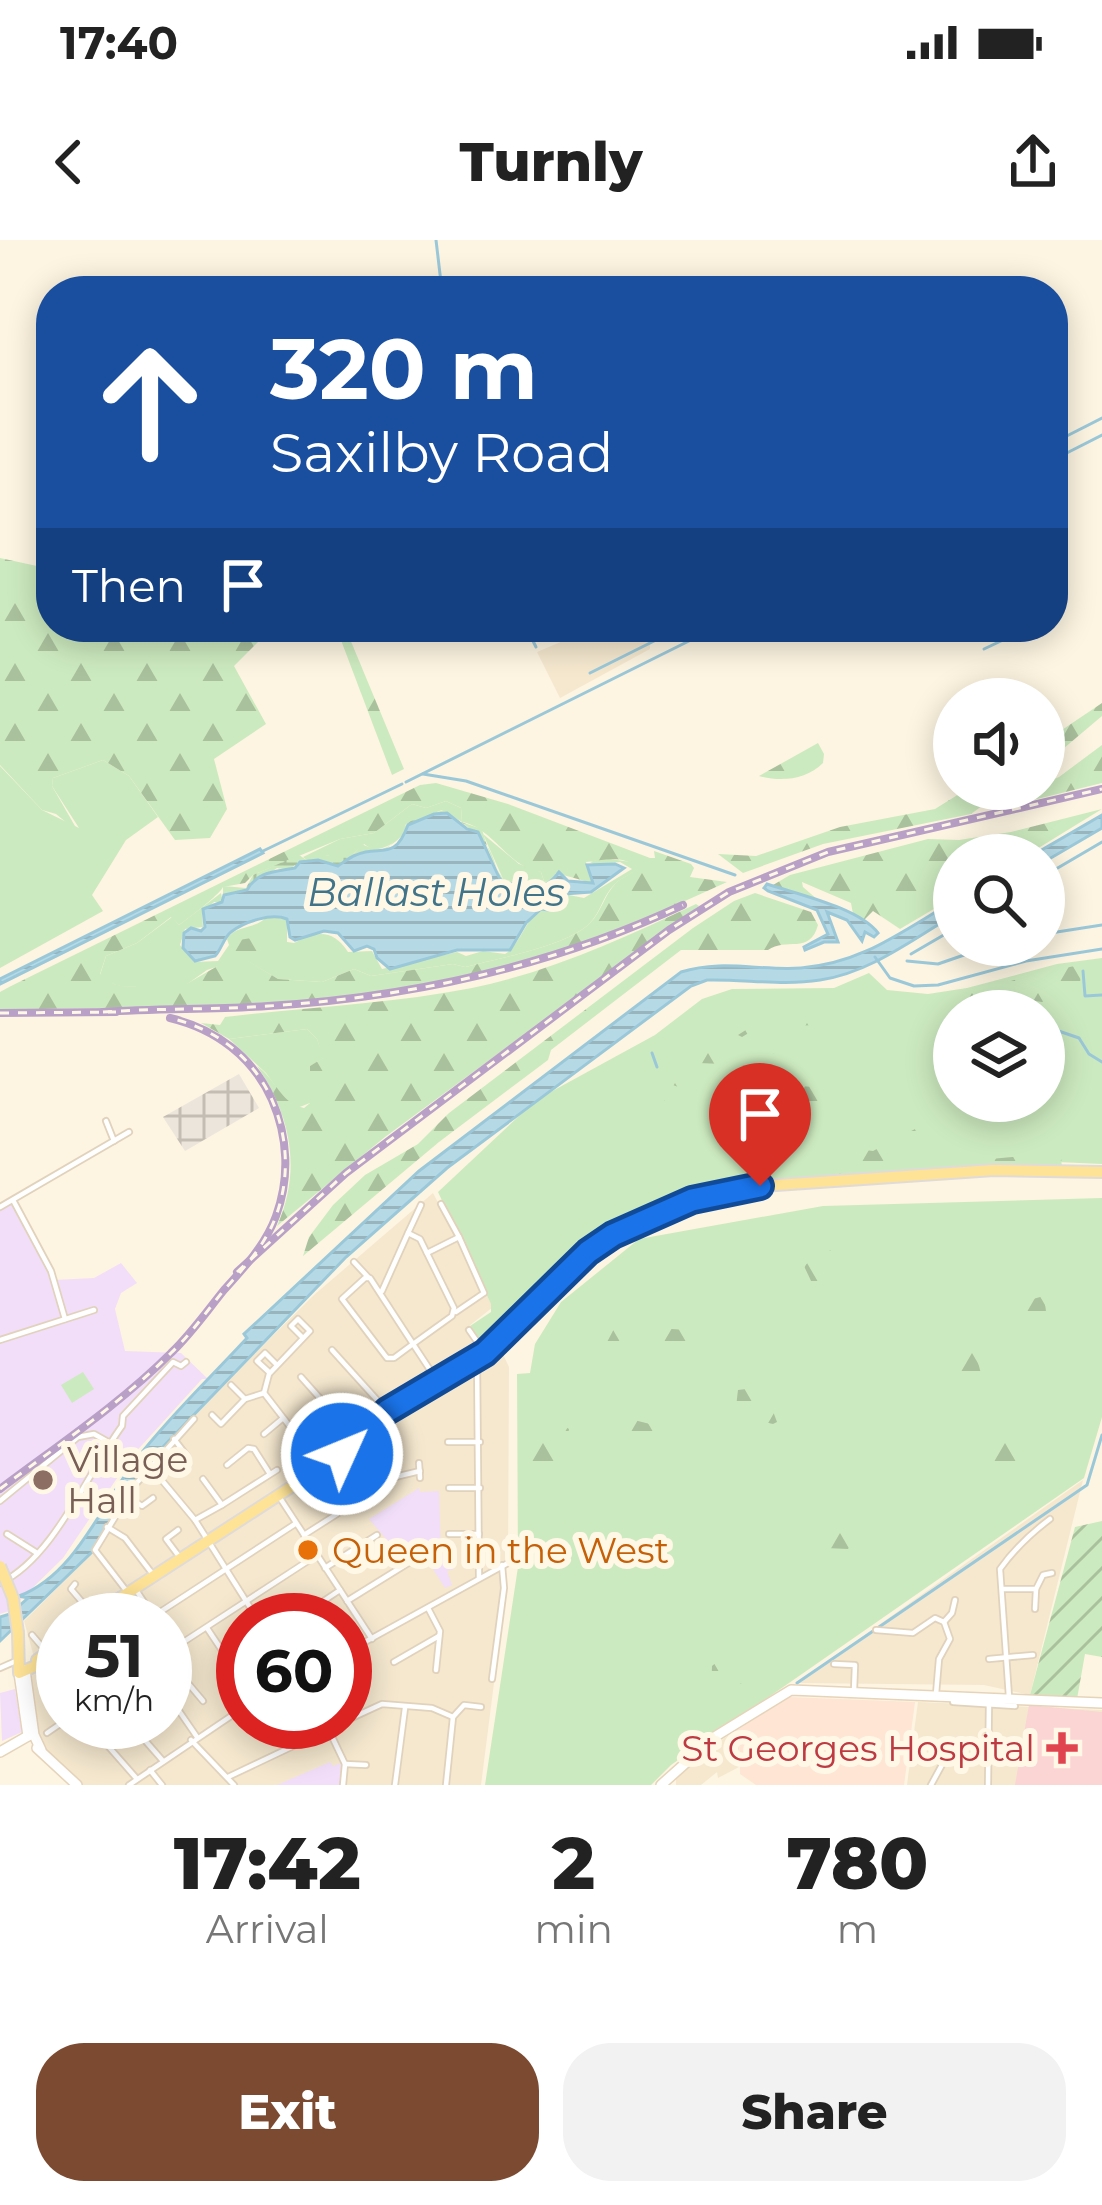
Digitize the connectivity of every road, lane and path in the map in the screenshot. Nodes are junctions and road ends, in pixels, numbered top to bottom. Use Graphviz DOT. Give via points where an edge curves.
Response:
graph roads {
  1 [pos="106,1120"];
  2 [pos="129,1132"];
  3 [pos="114,1141"];
  4 [pos="1102,1172"];
  5 [pos="13,1200"];
  6 [pos="441,1204"];
  7 [pos="421,1205"];
  8 [pos="0,1207"];
  9 [pos="408,1233"];
  10 [pos="459,1238"];
  11 [pos="427,1253"];
  12 [pos="354,1262"];
  13 [pos="368,1277"];
  14 [pos="382,1291"];
  15 [pos="94,1310"];
  16 [pos="455,1312"];
  17 [pos="65,1319"];
  18 [pos="470,1330"];
  19 [pos="303,1338"];
  20 [pos="0,1340"];
  21 [pos="413,1344"];
  22 [pos="332,1350"];
  23 [pos="481,1356"];
  24 [pos="186,1362"];
  25 [pos="278,1365"];
  26 [pos="270,1373"];
  27 [pos="301,1377"];
  28 [pos="437,1380"];
  29 [pos="231,1385"];
  30 [pos="264,1393"];
  31 [pos="245,1399"];
  32 [pos="387,1411"];
  33 [pos="212,1415"];
  34 [pos="194,1419"];
  35 [pos="282,1419"];
  36 [pos="262,1436"];
  37 [pos="174,1439"];
  38 [pos="357,1439"];
  39 [pos="110,1442"];
  40 [pos="448,1442"];
  41 [pos="480,1442"];
  42 [pos="178,1463"];
  43 [pos="227,1465"];
  44 [pos="150,1466"];
  45 [pos="322,1468"];
  46 [pos="277,1469"];
  47 [pos="420,1471"];
  48 [pos="270,1474"];
  49 [pos="202,1479"];
  50 [pos="252,1486"];
  51 [pos="449,1488"];
  52 [pos="480,1488"];
  53 [pos="259,1494"];
  54 [pos="127,1496"];
  55 [pos="279,1496"];
  56 [pos="153,1498"];
  57 [pos="0,1502"];
  58 [pos="222,1505"];
  59 [pos="227,1513"];
  60 [pos="1049,1519"];
  61 [pos="195,1520"];
  62 [pos="297,1523"];
  63 [pos="235,1524"];
  64 [pos="106,1527"];
  65 [pos="178,1530"];
  66 [pos="7,1534"];
  67 [pos="449,1534"];
  68 [pos="479,1534"];
  69 [pos="304,1535"];
  70 [pos="377,1535"];
  71 [pos="166,1539"];
  72 [pos="207,1543"];
  73 [pos="154,1547"];
  74 [pos="38,1554"];
  75 [pos="317,1556"];
  76 [pos="418,1557"];
  77 [pos="181,1560"];
  78 [pos="0,1566"];
  79 [pos="326,1568"];
  80 [pos="224,1569"];
  81 [pos="1052,1573"];
  82 [pos="155,1577"];
  83 [pos="479,1578"];
  84 [pos="0,1583"];
  85 [pos="75,1585"];
  86 [pos="1002,1589"];
  87 [pos="1036,1589"];
  88 [pos="340,1590"];
  89 [pos="132,1591"];
  90 [pos="73,1593"];
  91 [pos="129,1593"];
  92 [pos="190,1593"];
  93 [pos="240,1593"];
  94 [pos="258,1593"];
  95 [pos="336,1593"];
  96 [pos="342,1593"];
  97 [pos="360,1593"];
  98 [pos="955,1600"];
  99 [pos="428,1608"];
  100 [pos="1035,1610"];
  101 [pos="216,1622"];
  102 [pos="944,1622"];
  103 [pos="207,1628"];
  104 [pos="876,1630"];
  105 [pos="32,1635"];
  106 [pos="439,1636"];
  107 [pos="192,1638"];
  108 [pos="372,1639"];
  109 [pos="216,1642"];
  110 [pos="1033,1655"];
  111 [pos="32,1659"];
  112 [pos="989,1659"];
  113 [pos="1007,1659"];
  114 [pos="394,1662"];
  115 [pos="834,1664"];
  116 [pos="0,1668"];
  117 [pos="436,1670"];
  118 [pos="492,1679"];
  119 [pos="192,1687"];
  120 [pos="854,1691"];
  121 [pos="936,1694"];
  122 [pos="989,1700"];
  123 [pos="203,1701"];
  124 [pos="952,1702"];
  125 [pos="1012,1702"];
  126 [pos="1102,1703"];
  127 [pos="406,1707"];
  128 [pos="481,1707"];
  129 [pos="372,1709"];
  130 [pos="453,1717"];
  131 [pos="216,1725"];
  132 [pos="192,1735"];
  133 [pos="31,1736"];
  134 [pos="194,1738"];
  135 [pos="987,1740"];
  136 [pos="111,1749"];
  137 [pos="153,1749"];
  138 [pos="281,1749"];
  139 [pos="339,1749"];
  140 [pos="0,1752"];
  141 [pos="163,1761"];
  142 [pos="346,1764"];
  143 [pos="366,1765"];
  144 [pos="150,1770"];
  145 [pos="228,1777"];
  146 [pos="137,1779"];
  147 [pos="77,1785"];
  148 [pos="129,1785"];
  149 [pos="162,1785"];
  150 [pos="234,1785"];
  151 [pos="344,1785"];
  152 [pos="395,1785"];
  153 [pos="446,1785"];
  154 [pos="661,1785"];
  155 [pos="931,1785"];
  156 [pos="988,1785"];
  1 -- 3 [label="street"];
  2 -- 3 [label="street"];
  3 -- 5 [label="street"];
  4 -- 23 [label="main road" via="969,1171 749,1187 692,1200 588,1252"];
  5 -- 8 [label="street"];
  5 -- 17 [label="street" via="51,1271"];
  6 -- 10 [label="street"];
  7 -- 9 [label="street"];
  9 -- 11 [label="street"];
  9 -- 14 [label="street"];
  10 -- 11 [label="street"];
  10 -- 16 [label="street" via="484,1293"];
  11 -- 16 [label="street"];
  12 -- 13 [label="street"];
  13 -- 14 [label="street"];
  13 -- 21 [label="street" via="342,1299 387,1358"];
  14 -- 21 [label="street"];
  15 -- 17 [label="street"];
  16 -- 21 [label="street"];
  17 -- 20 [label="street"];
  18 -- 23 [label="street"];
  19 -- 25 [label="street"];
  21 -- 28 [label="street"];
  22 -- 32 [label="street"];
  23 -- 28 [label="main road"];
  23 -- 41 [label="street"];
  24 -- 39 [label="street" via="173,1362"];
  25 -- 26 [label="street"];
  25 -- 26 [label="street" via="265,1352 257,1361"];
  26 -- 30 [label="street"];
  27 -- 38 [label="street"];
  28 -- 32 [label="main road"];
  29 -- 31 [label="street"];
  30 -- 31 [label="street"];
  30 -- 35 [label="street"];
  31 -- 33 [label="street" via="224,1426"];
  32 -- 38 [label="main road"];
  34 -- 37 [label="street"];
  35 -- 36 [label="street"];
  35 -- 45 [label="street"];
  37 -- 42 [label="street" via="187,1456"];
  37 -- 44 [label="street"];
  38 -- 45 [label="main road"];
  39 -- 57 [label="street" via="78,1437"];
  39 -- 74 [label="street"];
  40 -- 41 [label="street"];
  41 -- 52 [label="street"];
  43 -- 48 [label="street" via="254,1449"];
  44 -- 54 [label="street"];
  44 -- 61 [label="street"];
  45 -- 55 [label="main road"];
  46 -- 48 [label="street"];
  47 -- 69 [label="street"];
  48 -- 50 [label="street"];
  49 -- 58 [label="street"];
  50 -- 53 [label="street"];
  50 -- 58 [label="street"];
  51 -- 52 [label="street"];
  52 -- 68 [label="street"];
  54 -- 56 [label="street" via="139,1509"];
  54 -- 64 [label="street"];
  55 -- 62 [label="street"];
  55 -- 63 [label="main road"];
  58 -- 61 [label="street"];
  59 -- 63 [label="street"];
  60 -- 86 [label="street" via="1002,1563"];
  61 -- 72 [label="street"];
  62 -- 69 [label="street"];
  62 -- 80 [label="street"];
  63 -- 72 [label="main road"];
  64 -- 82 [label="street"];
  64 -- 89 [label="street" via="95,1550"];
  65 -- 71 [label="street"];
  66 -- 74 [label="street"];
  67 -- 68 [label="street"];
  68 -- 83 [label="street"];
  69 -- 75 [label="street"];
  70 -- 79 [label="street"];
  71 -- 73 [label="street"];
  71 -- 77 [label="street"];
  72 -- 77 [label="main road"];
  72 -- 80 [label="street"];
  74 -- 84 [label="street"];
  75 -- 79 [label="street"];
  75 -- 94 [label="street"];
  76 -- 97 [label="street"];
  77 -- 82 [label="main road"];
  78 -- 111 [label="main road, bridge"];
  79 -- 88 [label="street"];
  80 -- 92 [label="street"];
  80 -- 93 [label="street"];
  81 -- 87 [label="street"];
  82 -- 89 [label="main road"];
  83 -- 99 [label="street"];
  83 -- 118 [label="street" via="506,1564"];
  85 -- 90 [label="street"];
  86 -- 87 [label="street"];
  86 -- 113 [label="street"];
  87 -- 100 [label="street"];
  88 -- 95 [label="street"];
  88 -- 96 [label="street"];
  89 -- 91 [label="main road"];
  98 -- 102 [label="street"];
  99 -- 106 [label="street"];
  99 -- 108 [label="street"];
  101 -- 103 [label="street"];
  102 -- 104 [label="street" via="934,1618 913,1633"];
  102 -- 121 [label="street" via="950,1639"];
  103 -- 107 [label="street"];
  103 -- 109 [label="street"];
  105 -- 111 [label="street"];
  106 -- 114 [label="street"];
  106 -- 117 [label="street"];
  110 -- 113 [label="street"];
  111 -- 116 [label="street"];
  111 -- 116 [label="street"];
  111 -- 133 [label="street"];
  111 -- 133 [label="street" via="22,1700"];
  112 -- 113 [label="street"];
  113 -- 125 [label="street"];
  115 -- 120 [label="street" via="855,1665"];
  119 -- 123 [label="street"];
  120 -- 121 [label="street"];
  120 -- 154 [label="street" via="787,1691 716,1736"];
  121 -- 122 [label="street"];
  122 -- 124 [label="street"];
  122 -- 125 [label="street"];
  122 -- 135 [label="street"];
  125 -- 126 [label="street"];
  127 -- 129 [label="street"];
  127 -- 130 [label="street"];
  127 -- 152 [label="street"];
  128 -- 130 [label="street" via="464,1705"];
  130 -- 153 [label="street"];
  131 -- 134 [label="street"];
  132 -- 134 [label="street"];
  133 -- 140 [label="street"];
  133 -- 147 [label="street"];
  134 -- 141 [label="street"];
  134 -- 145 [label="street"];
  135 -- 155 [label="street" via="949,1752"];
  135 -- 156 [label="street"];
  136 -- 146 [label="street"];
  137 -- 141 [label="street"];
  138 -- 145 [label="street"];
  139 -- 142 [label="street"];
  141 -- 144 [label="street"];
  142 -- 143 [label="street"];
  142 -- 151 [label="street"];
  144 -- 146 [label="street"];
  144 -- 149 [label="street"];
  145 -- 150 [label="street"];
  146 -- 148 [label="street"];
}
